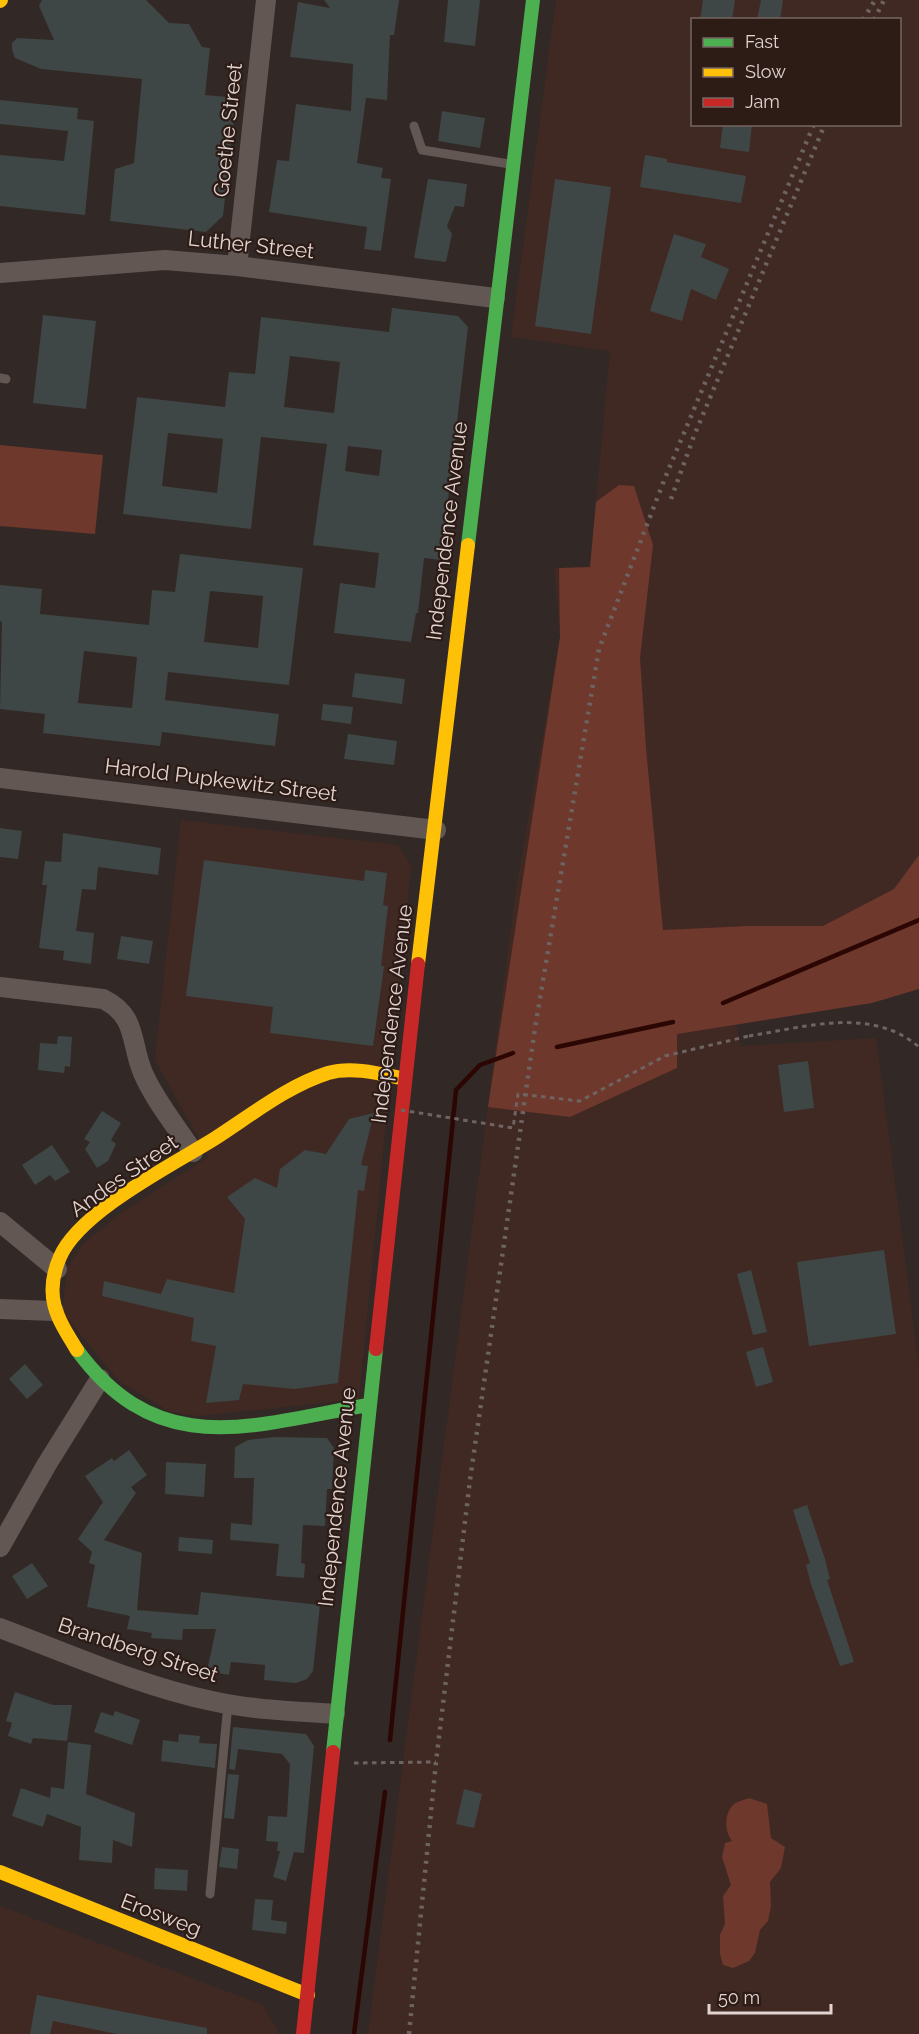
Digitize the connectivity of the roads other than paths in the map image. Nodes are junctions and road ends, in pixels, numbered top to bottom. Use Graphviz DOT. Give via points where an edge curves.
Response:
graph roads {
  1 [pos="266,0"];
  2 [pos="533,0"];
  3 [pos="414,126"];
  4 [pos="512,165"];
  5 [pos="237,266"];
  6 [pos="0,273"];
  7 [pos="495,298"];
  8 [pos="0,778"];
  9 [pos="436,830"];
  10 [pos="0,987"];
  11 [pos="405,1078"];
  12 [pos="193,1152"];
  13 [pos="0,1222"];
  14 [pos="57,1269"];
  15 [pos="0,1309"];
  16 [pos="54,1311"];
  17 [pos="100,1379"];
  18 [pos="368,1405"];
  19 [pos="0,1547"];
  20 [pos="0,1628"];
  21 [pos="228,1704"];
  22 [pos="335,1714"];
  23 [pos="0,1872"];
  24 [pos="210,1894"];
  25 [pos="308,1995"];
  26 [pos="303,2034"];
  1 -- 5 [label="street, Goethe Street"];
  2 -- 4 [label="main road, Independence Avenue"];
  3 -- 4 [label="lane" via="422,150"];
  4 -- 7 [label="main road, Independence Avenue"];
  5 -- 6 [label="street, Luther Street" via="165,260"];
  5 -- 7 [label="street, Luther Street"];
  7 -- 9 [label="main road, Independence Avenue"];
  8 -- 9 [label="street, Harold Pupkewitz Street"];
  9 -- 11 [label="main road, Independence Avenue"];
  10 -- 12 [label="street" via="103,999 117,1005 127,1018 143,1074"];
  11 -- 12 [label="main road, Andes Street" via="330,1072"];
  11 -- 18 [label="main road, Independence Avenue"];
  12 -- 14 [label="main road, Andes Street" via="78,1233 62,1252"];
  13 -- 14 [label="street"];
  14 -- 16 [label="main road, Andes Street"];
  15 -- 16 [label="street"];
  16 -- 17 [label="main road"];
  17 -- 18 [label="main road" via="135,1406 172,1424 190,1426"];
  17 -- 19 [label="street"];
  18 -- 22 [label="main road, Independence Avenue"];
  20 -- 21 [label="street, Brandberg Street" via="165,1689"];
  21 -- 22 [label="street, Brandberg Street"];
  21 -- 24 [label="lane"];
  22 -- 25 [label="main road, Independence Avenue"];
  23 -- 25 [label="main road, Erosweg"];
  25 -- 26 [label="main road, Independence Avenue"];
}
